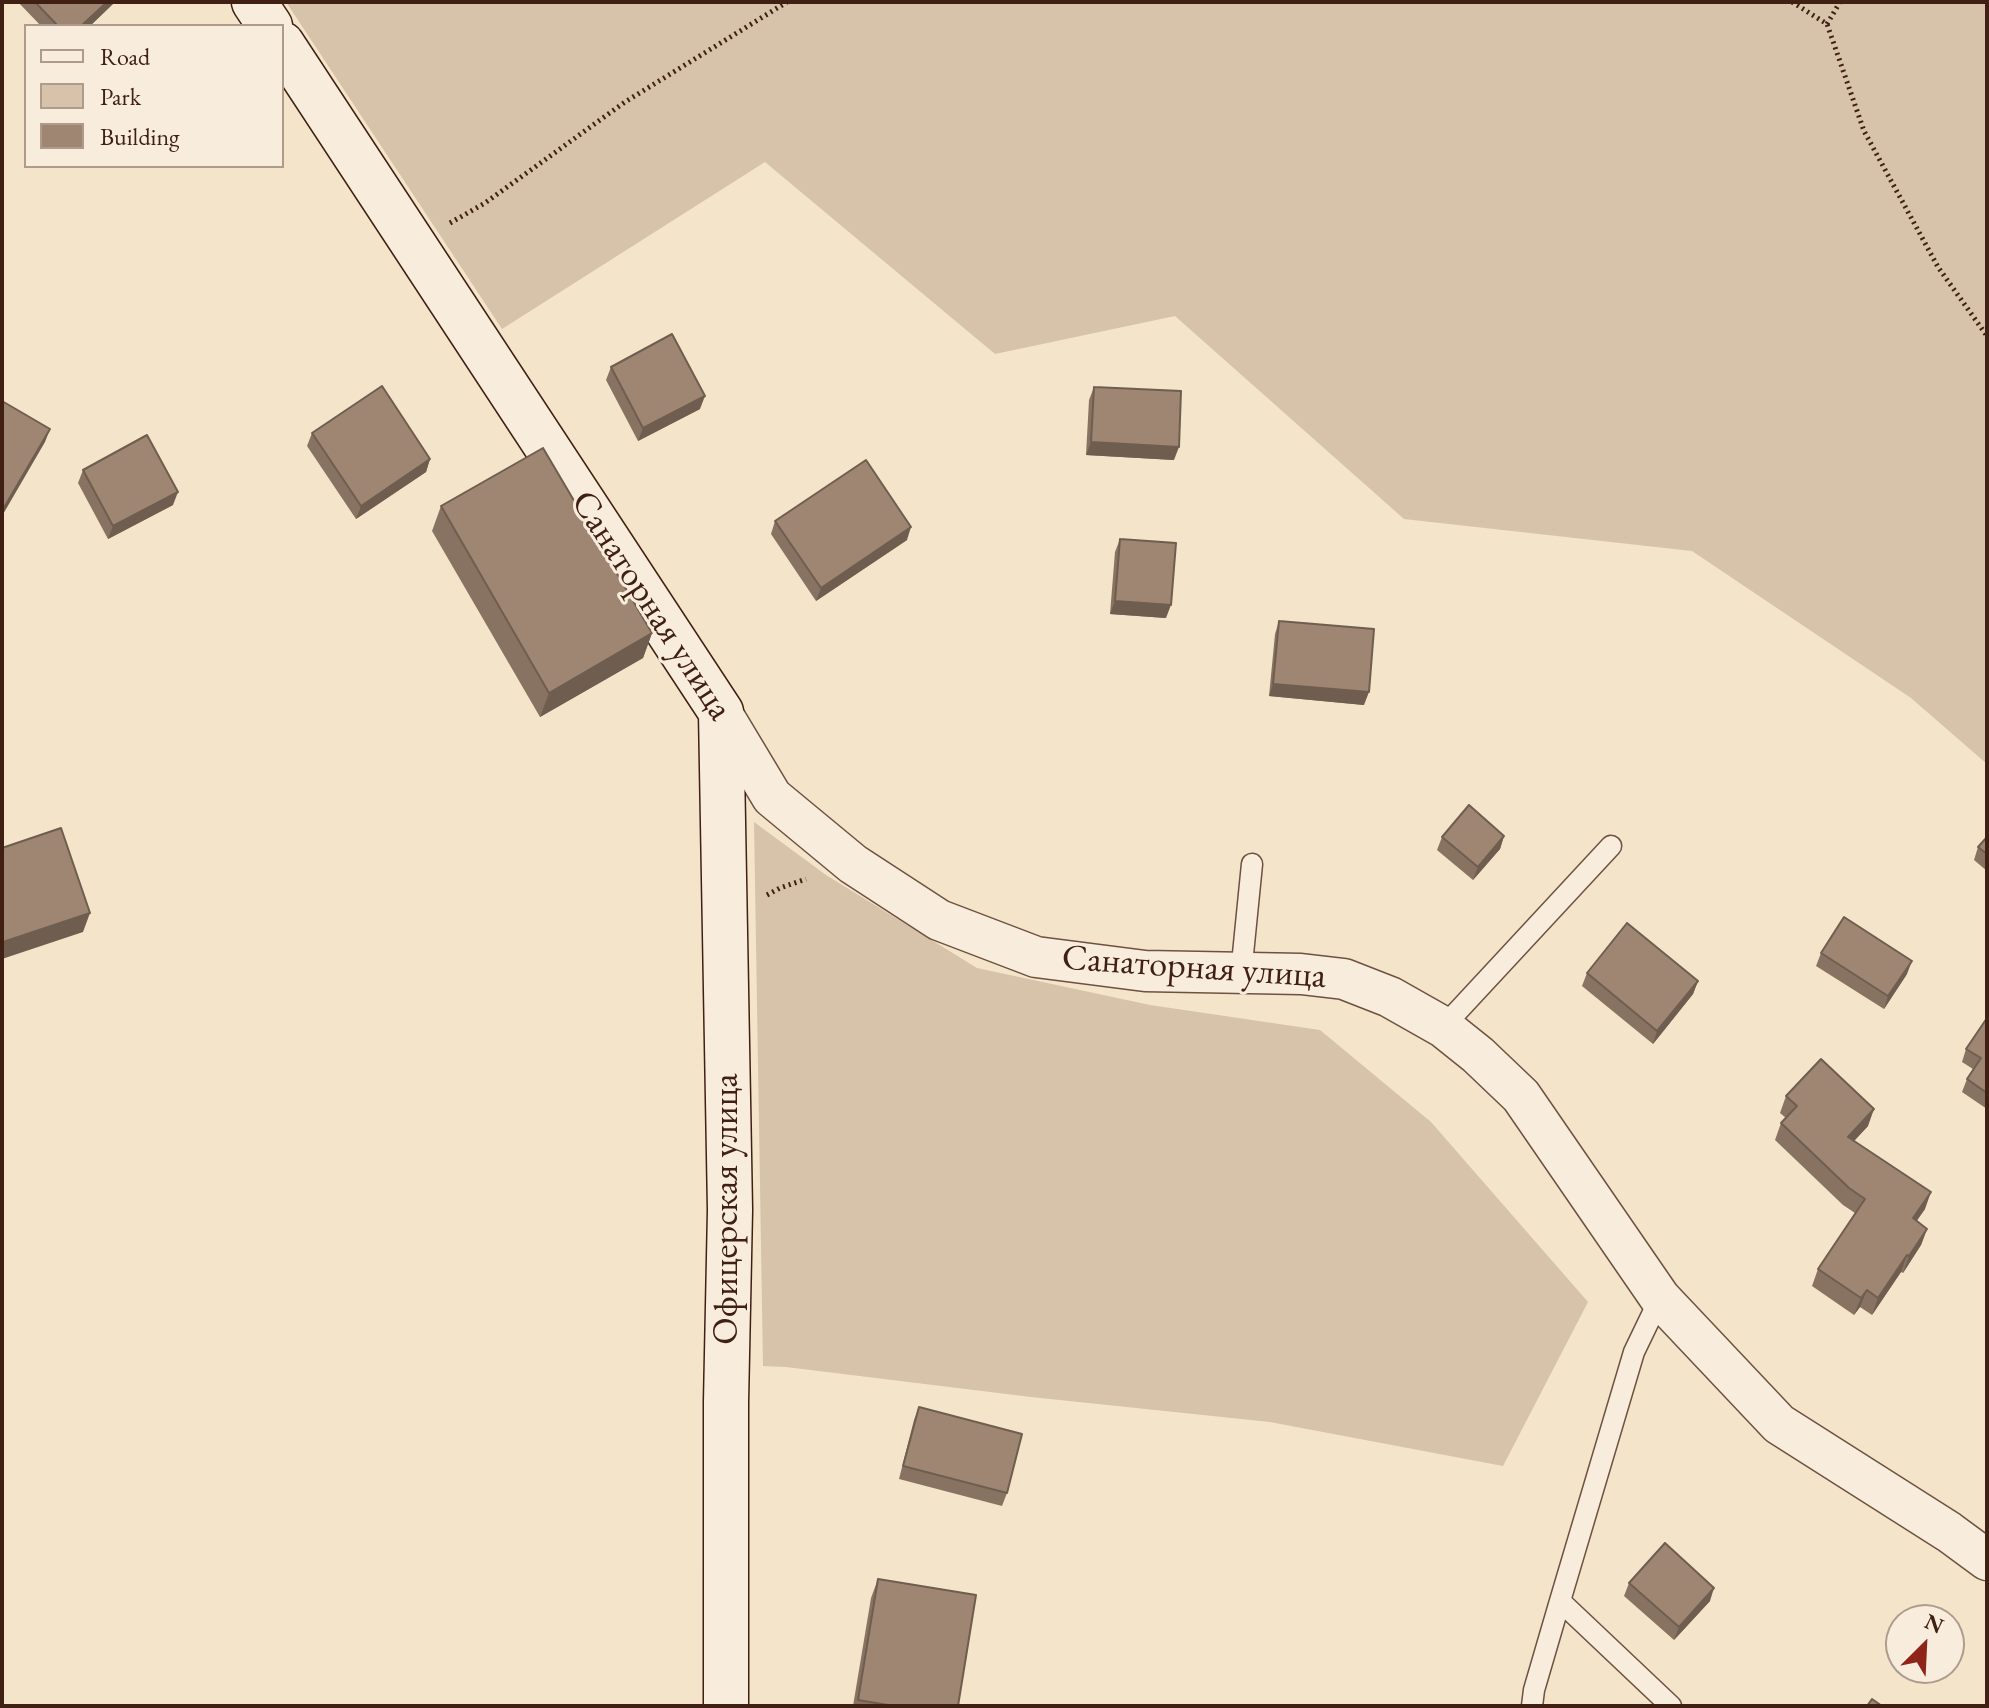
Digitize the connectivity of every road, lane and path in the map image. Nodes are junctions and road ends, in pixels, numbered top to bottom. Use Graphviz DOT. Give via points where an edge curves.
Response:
graph roads {
  1 [pos="254,2"];
  2 [pos="787,2"];
  3 [pos="1792,2"];
  4 [pos="1840,2"];
  5 [pos="269,24"];
  6 [pos="1827,24"];
  7 [pos="284,47"];
  8 [pos="414,242"];
  9 [pos="1987,336"];
  10 [pos="721,712"];
  11 [pos="1611,846"];
  12 [pos="853,864"];
  13 [pos="1252,864"];
  14 [pos="724,917"];
  15 [pos="1241,974"];
  16 [pos="1443,1027"];
  17 [pos="1660,1298"];
  18 [pos="1987,1560"];
  19 [pos="1560,1601"];
  20 [pos="726,1706"];
  21 [pos="1532,1706"];
  22 [pos="1671,1706"];
  1 -- 5 [label="street"];
  2 -- 8 [label="path" via="625,102 485,203"];
  3 -- 6 [label="path"];
  4 -- 6 [label="path"];
  6 -- 9 [label="path" via="1864,131 1938,267"];
  7 -- 8 [label="street, Санаторная улица"];
  8 -- 10 [label="street, Санаторная улица"];
  10 -- 12 [label="street, Санаторная улица" via="772,797"];
  10 -- 14 [label="street, Офицерская улица"];
  11 -- 16 [label="lane"];
  12 -- 14 [label="path" via="780,888"];
  12 -- 15 [label="street, Санаторная улица" via="939,920 1036,957 1145,971"];
  13 -- 15 [label="lane"];
  14 -- 20 [label="street, Офицерская улица" via="730,1210"];
  15 -- 16 [label="street, Санаторная улица" via="1344,979"];
  16 -- 17 [label="street, Санаторная улица" via="1521,1096"];
  17 -- 18 [label="street, Санаторная улица" via="1779,1424"];
  17 -- 19 [label="lane" via="1634,1352"];
  19 -- 21 [label="lane"];
  19 -- 22 [label="lane"];
}
